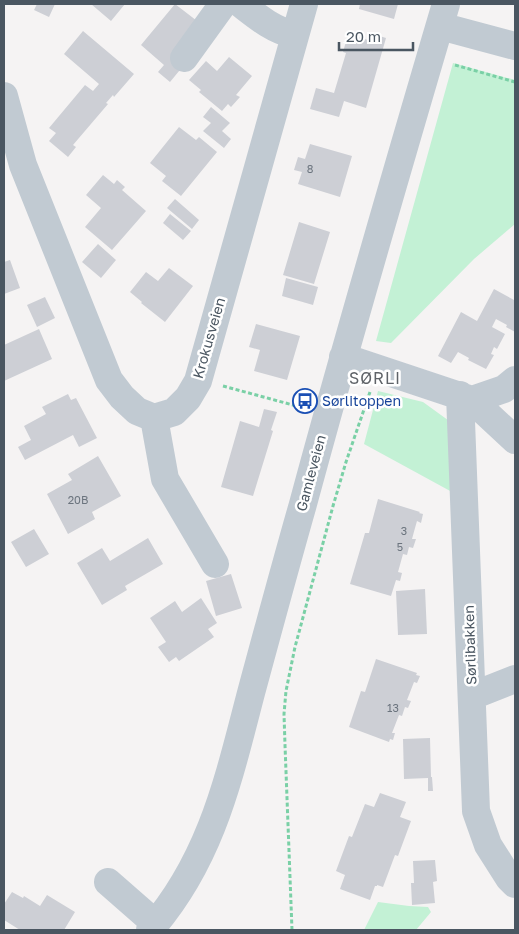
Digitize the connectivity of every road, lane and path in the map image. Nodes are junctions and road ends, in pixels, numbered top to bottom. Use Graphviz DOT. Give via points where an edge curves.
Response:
graph roads {
  1 [pos="223,4"];
  2 [pos="241,4"];
  3 [pos="304,4"];
  4 [pos="443,15"];
  5 [pos="294,35"];
  6 [pos="515,46"];
  7 [pos="184,58"];
  8 [pos="430,59"];
  9 [pos="515,82"];
  10 [pos="4,96"];
  11 [pos="343,357"];
  12 [pos="515,380"];
  13 [pos="198,381"];
  14 [pos="372,387"];
  15 [pos="466,397"];
  16 [pos="327,414"];
  17 [pos="154,418"];
  18 [pos="515,440"];
  19 [pos="215,564"];
  20 [pos="515,679"];
  21 [pos="472,696"];
  22 [pos="108,882"];
  23 [pos="515,884"];
  24 [pos="153,927"];
  25 [pos="292,930"];
  1 -- 7 [label="street"];
  2 -- 5 [label="street" via="280,31"];
  3 -- 5 [label="street, Krokusveien"];
  4 -- 6 [label="street"];
  4 -- 8 [label="street, Gamleveien"];
  5 -- 13 [label="street, Krokusveien"];
  8 -- 9 [label="path"];
  8 -- 11 [label="street, Gamleveien"];
  10 -- 17 [label="street" via="23,165 109,380 136,411"];
  11 -- 15 [label="street"];
  11 -- 16 [label="street, Gamleveien"];
  12 -- 15 [label="street" via="504,389"];
  13 -- 16 [label="path"];
  13 -- 17 [label="street, Krokusveien" via="174,412"];
  14 -- 25 [label="path" via="333,506 286,691 284,714"];
  15 -- 18 [label="street"];
  15 -- 21 [label="street, Sørlibakken"];
  16 -- 24 [label="street, Gamleveien" via="215,821 190,875"];
  17 -- 19 [label="street" via="165,479"];
  20 -- 21 [label="street"];
  21 -- 23 [label="street, Sørlibakken" via="476,811 488,846"];
  22 -- 24 [label="street"];
}
